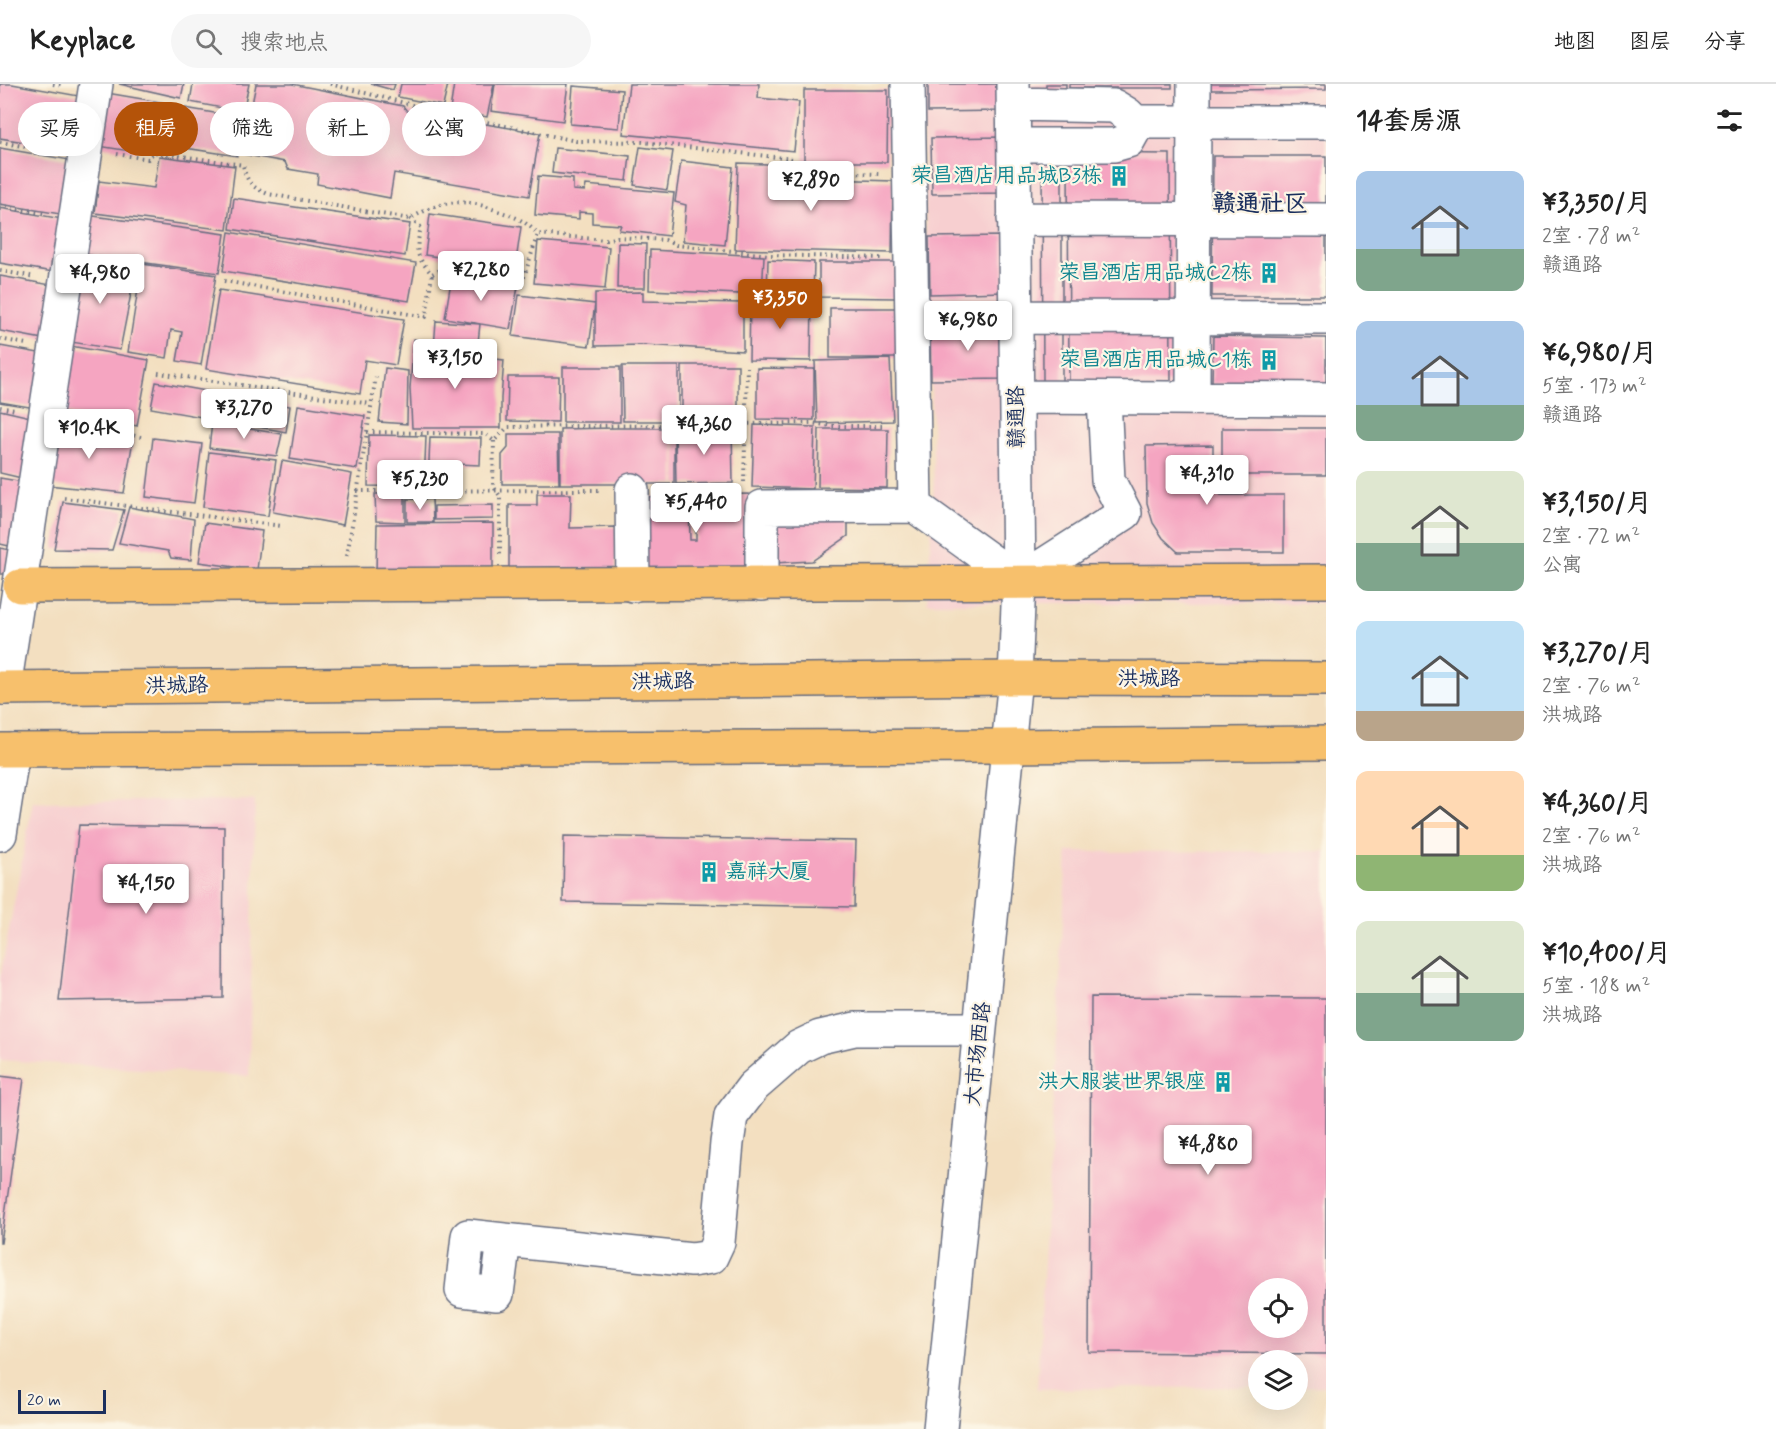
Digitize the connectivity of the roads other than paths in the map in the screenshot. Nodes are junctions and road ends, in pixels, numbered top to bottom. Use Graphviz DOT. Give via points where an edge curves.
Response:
graph roads {
  1 [pos="96,84"];
  2 [pos="908,84"];
  3 [pos="1194,84"];
  4 [pos="1013,94"];
  5 [pos="1135,122"];
  6 [pos="1194,122"];
  7 [pos="1326,122"];
  8 [pos="1014,145"];
  9 [pos="1014,219"];
  10 [pos="1194,220"];
  11 [pos="1326,220"];
  12 [pos="1016,317"];
  13 [pos="1194,318"];
  14 [pos="1326,318"];
  15 [pos="1017,397"];
  16 [pos="1104,398"];
  17 [pos="1194,398"];
  18 [pos="1326,399"];
  19 [pos="632,490"];
  20 [pos="915,506"];
  21 [pos="1019,581"];
  22 [pos="1326,581"];
  23 [pos="762,584"];
  24 [pos="633,585"];
  25 [pos="20,586"];
  26 [pos="1015,678"];
  27 [pos="1326,679"];
  28 [pos="2,688"];
  29 [pos="1326,743"];
  30 [pos="1009,746"];
  31 [pos="7,750"];
  32 [pos="0,834"];
  33 [pos="980,1029"];
  34 [pos="504,1240"];
  35 [pos="940,1429"];
  1 -- 25 [label="street"];
  2 -- 20 [label="street"];
  3 -- 6 [label="street"];
  4 -- 5 [label="street" via="1114,106"];
  4 -- 8 [label="street, 赣通路"];
  5 -- 6 [label="street"];
  5 -- 8 [label="street" via="1128,141 1114,145"];
  6 -- 7 [label="street"];
  6 -- 10 [label="street"];
  8 -- 9 [label="street, 赣通路"];
  9 -- 10 [label="street"];
  9 -- 12 [label="street, 赣通路"];
  10 -- 11 [label="street"];
  10 -- 13 [label="street"];
  12 -- 13 [label="street"];
  12 -- 15 [label="street, 赣通路"];
  13 -- 14 [label="street"];
  13 -- 17 [label="street"];
  15 -- 16 [label="street"];
  15 -- 21 [label="street, 赣通路"];
  16 -- 17 [label="street"];
  16 -- 21 [label="street" via="1108,480 1125,513"];
  17 -- 18 [label="street"];
  19 -- 24 [label="street"];
  20 -- 21 [label="street"];
  20 -- 23 [label="street" via="762,507"];
  21 -- 22 [label="main road"];
  21 -- 23 [label="main road"];
  21 -- 26 [label="street, 赣通路"];
  23 -- 24 [label="main road"];
  24 -- 25 [label="main road"];
  25 -- 28 [label="street"];
  26 -- 27 [label="main road, 洪城路"];
  26 -- 28 [label="main road, 洪城路"];
  26 -- 30 [label="street, 大市场西路"];
  29 -- 30 [label="main road"];
  30 -- 31 [label="main road"];
  30 -- 33 [label="street, 大市场西路"];
  31 -- 32 [label="street"];
  33 -- 34 [label="street" via="855,1029 820,1037 799,1047 775,1067 753,1087 731,1116 718,1242 711,1257 692,1260"];
  33 -- 35 [label="street, 大市场西路"];
}
